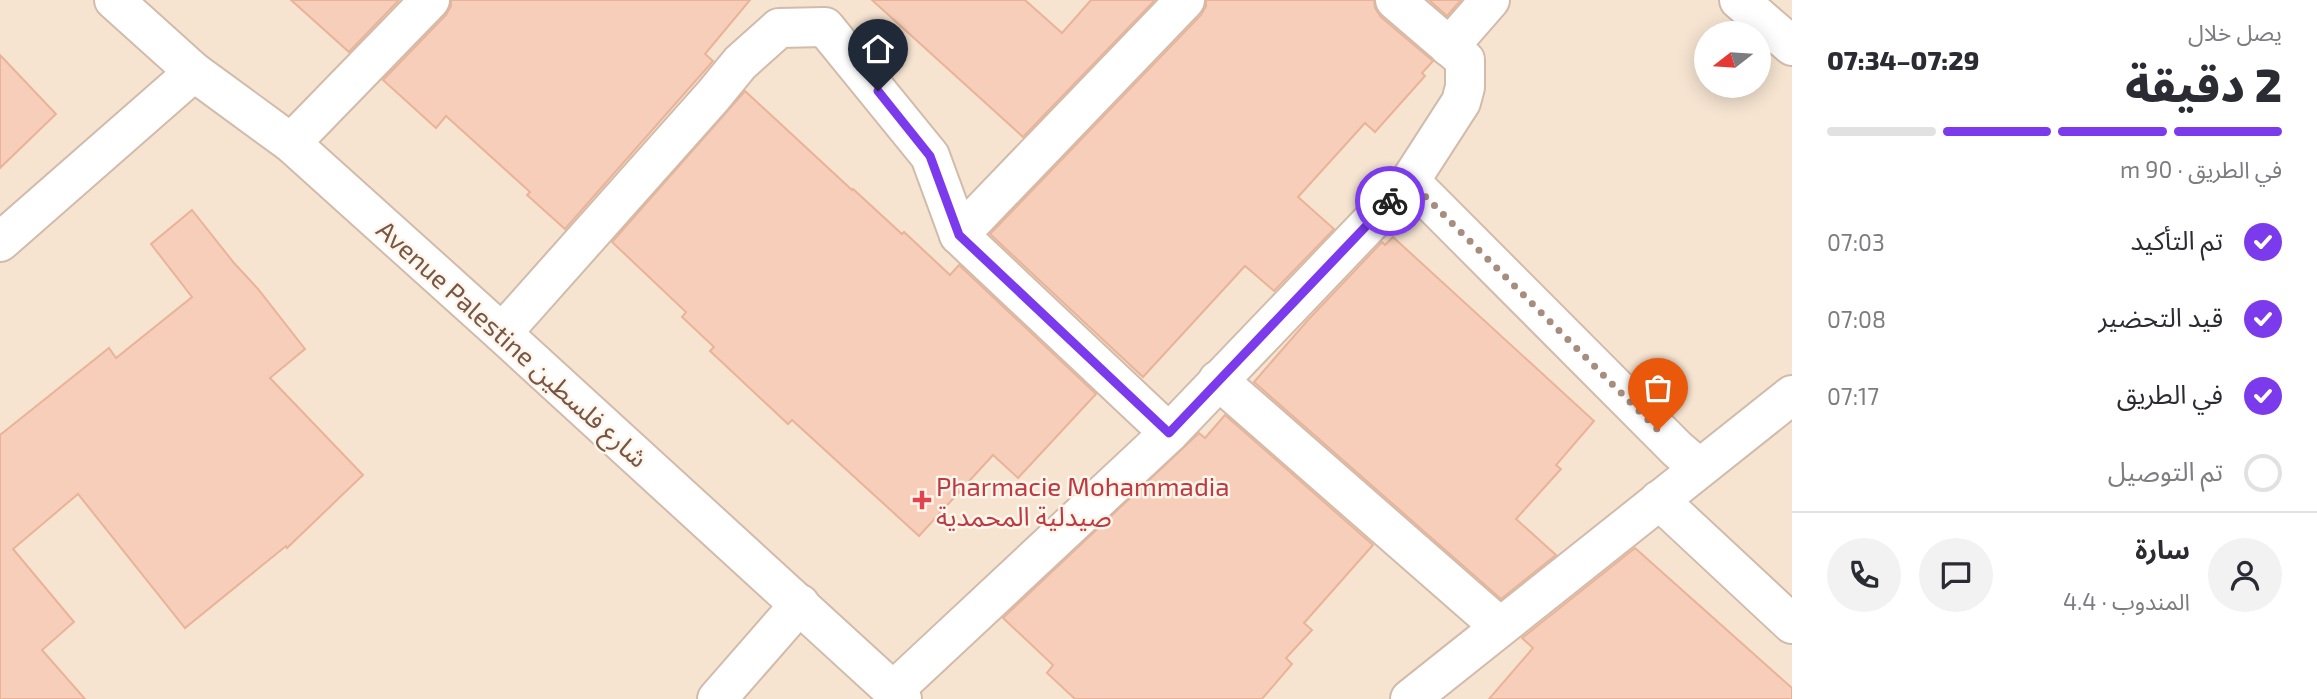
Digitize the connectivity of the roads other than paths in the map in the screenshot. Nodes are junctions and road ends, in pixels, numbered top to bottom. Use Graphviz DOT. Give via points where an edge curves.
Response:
graph roads {
  1 [pos="114,0"];
  2 [pos="430,0"];
  3 [pos="1185,0"];
  4 [pos="1395,0"];
  5 [pos="1490,0"];
  6 [pos="1739,0"];
  7 [pos="1792,46"];
  8 [pos="1449,47"];
  9 [pos="194,72"];
  10 [pos="291,143"];
  11 [pos="1410,181"];
  12 [pos="959,235"];
  13 [pos="0,242"];
  14 [pos="502,333"];
  15 [pos="1218,380"];
  16 [pos="1792,395"];
  17 [pos="1169,433"];
  18 [pos="1698,467"];
  19 [pos="1659,500"];
  20 [pos="800,604"];
  21 [pos="1792,624"];
  22 [pos="1499,626"];
  23 [pos="1437,691"];
  24 [pos="897,695"];
  25 [pos="716,699"];
  1 -- 9 [label="street, Avenue Palestine شارع فلسطين"];
  2 -- 10 [label="street"];
  3 -- 12 [label="street"];
  4 -- 8 [label="street"];
  5 -- 8 [label="street"];
  6 -- 7 [label="street"];
  8 -- 11 [label="street" via="1465,60 1461,102"];
  9 -- 10 [label="street, Avenue Palestine شارع فلسطين"];
  9 -- 13 [label="street"];
  10 -- 14 [label="street, Avenue Palestine شارع فلسطين"];
  11 -- 15 [label="street"];
  11 -- 18 [label="street"];
  12 -- 14 [label="street" via="930,156 825,27 779,28 740,63"];
  12 -- 17 [label="street"];
  14 -- 20 [label="street, Avenue Palestine شارع فلسطين"];
  15 -- 17 [label="street"];
  15 -- 22 [label="street"];
  16 -- 18 [label="street"];
  17 -- 24 [label="street"];
  18 -- 19 [label="street"];
  19 -- 21 [label="street"];
  19 -- 22 [label="street"];
  20 -- 24 [label="street, Avenue Palestine شارع فلسطين"];
  20 -- 25 [label="street"];
  22 -- 23 [label="street"];
}
